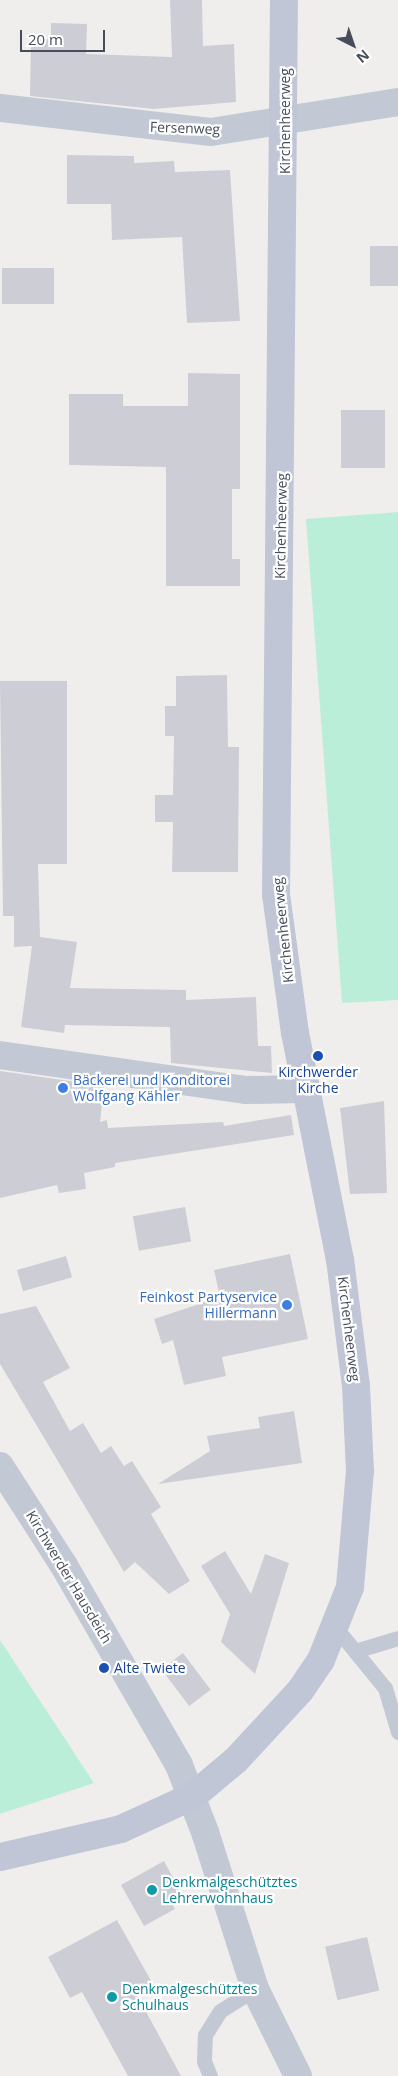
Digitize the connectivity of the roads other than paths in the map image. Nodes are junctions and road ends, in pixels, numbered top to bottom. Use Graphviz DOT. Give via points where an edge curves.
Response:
graph roads {
  1 [pos="284,0"];
  2 [pos="398,102"];
  3 [pos="0,108"];
  4 [pos="286,121"];
  5 [pos="0,1054"];
  6 [pos="305,1089"];
  7 [pos="0,1466"];
  8 [pos="336,1628"];
  9 [pos="398,1638"];
  10 [pos="355,1651"];
  11 [pos="398,1732"];
  12 [pos="192,1796"];
  13 [pos="4,1857"];
  14 [pos="255,1988"];
  15 [pos="210,2076"];
  16 [pos="298,2076"];
  1 -- 4 [label="main road, Kirchenheerweg"];
  2 -- 4 [label="street, Fersenweg"];
  3 -- 4 [label="street, Fersenweg" via="202,132"];
  4 -- 6 [label="main road, Kirchenheerweg" via="276,895"];
  5 -- 6 [label="street" via="247,1090"];
  6 -- 8 [label="main road, Kirchenheerweg" via="340,1260 356,1386 360,1471 357,1534 350,1587"];
  7 -- 12 [label="street, Kirchwerder Hausdeich" via="92,1614"];
  8 -- 10 [label="lane"];
  8 -- 12 [label="main road, Kirchenheerweg" via="321,1660 271,1726"];
  9 -- 10 [label="lane"];
  10 -- 11 [label="lane" via="385,1688"];
  12 -- 13 [label="main road, Kirchenheerweg" via="121,1829"];
  12 -- 14 [label="street, Kirchwerder Hausdeich"];
  14 -- 15 [label="lane" via="220,2011 205,2035 204,2061"];
  14 -- 16 [label="street, Kirchwerder Hausdeich"];
}
